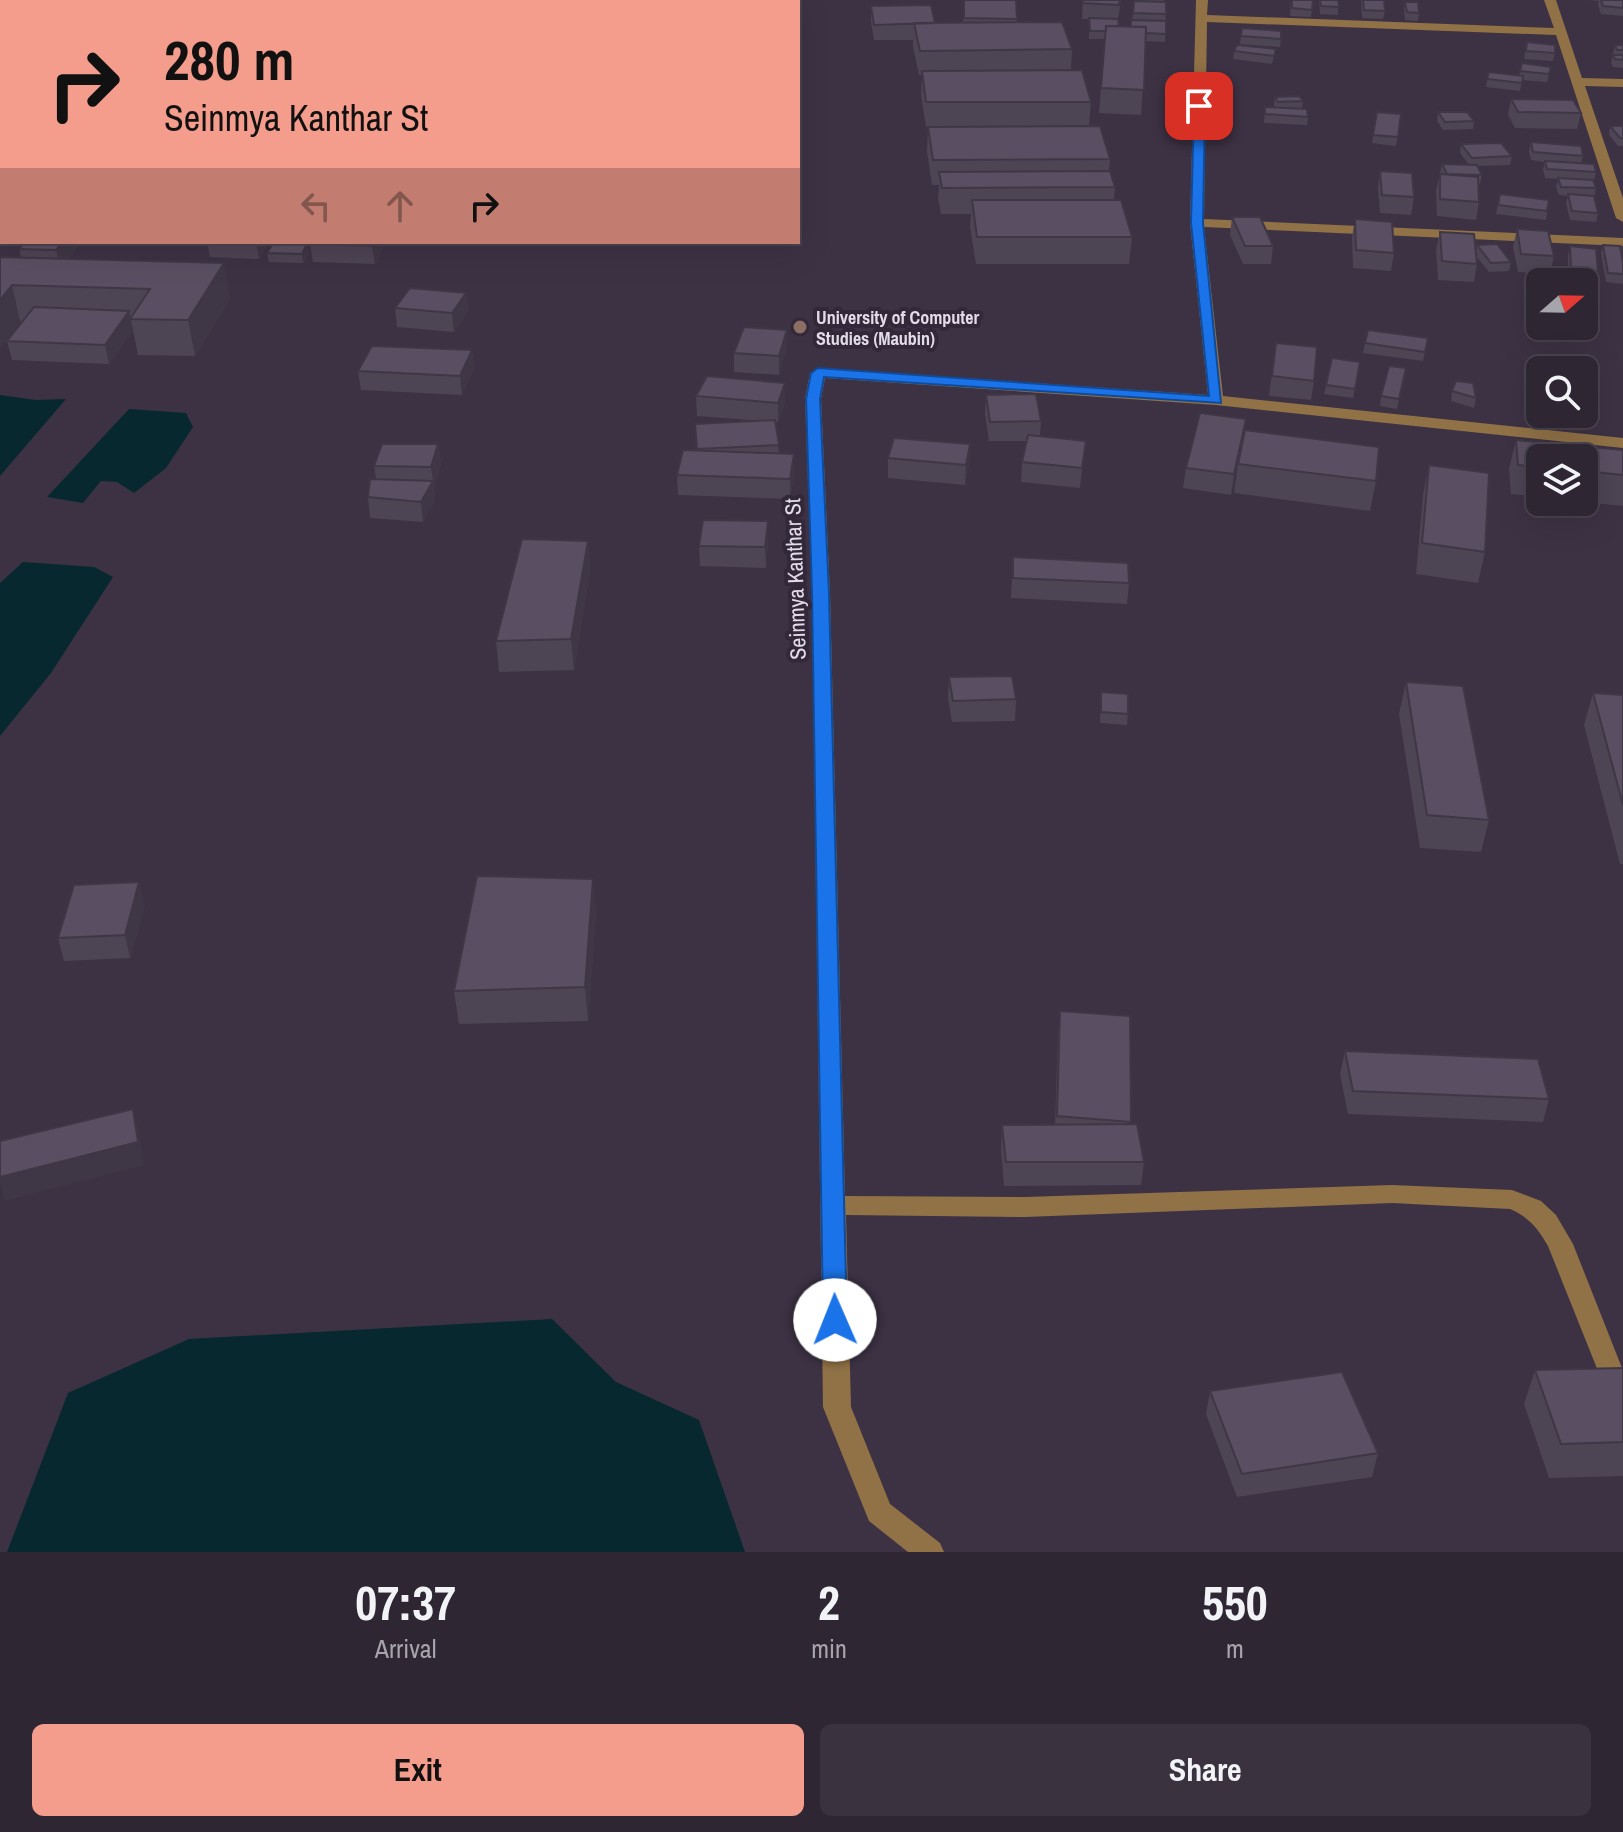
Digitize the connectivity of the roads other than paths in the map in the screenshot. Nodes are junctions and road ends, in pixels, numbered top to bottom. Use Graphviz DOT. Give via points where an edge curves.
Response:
graph roads {
  1 [pos="1550,0"];
  2 [pos="1201,9"];
  3 [pos="1561,32"];
  4 [pos="1578,82"];
  5 [pos="1623,83"];
  6 [pos="1623,218"];
  7 [pos="1197,223"];
  8 [pos="1623,242"];
  9 [pos="1216,400"];
  10 [pos="1623,443"];
  11 [pos="833,1205"];
  12 [pos="1609,1368"];
  13 [pos="930,1552"];
  1 -- 3 [label="street"];
  2 -- 3 [label="street"];
  2 -- 7 [label="street"];
  3 -- 4 [label="street"];
  4 -- 5 [label="street"];
  4 -- 6 [label="street"];
  7 -- 8 [label="street"];
  7 -- 9 [label="street"];
  9 -- 10 [label="street"];
  9 -- 11 [label="street, Seinmya Kanthar St" via="818,373 813,399"];
  11 -- 12 [label="street" via="1025,1207 1392,1194 1512,1200 1532,1208 1560,1244"];
  11 -- 13 [label="street, Seinmya Kanthar St" via="837,1407 879,1512"];
}
